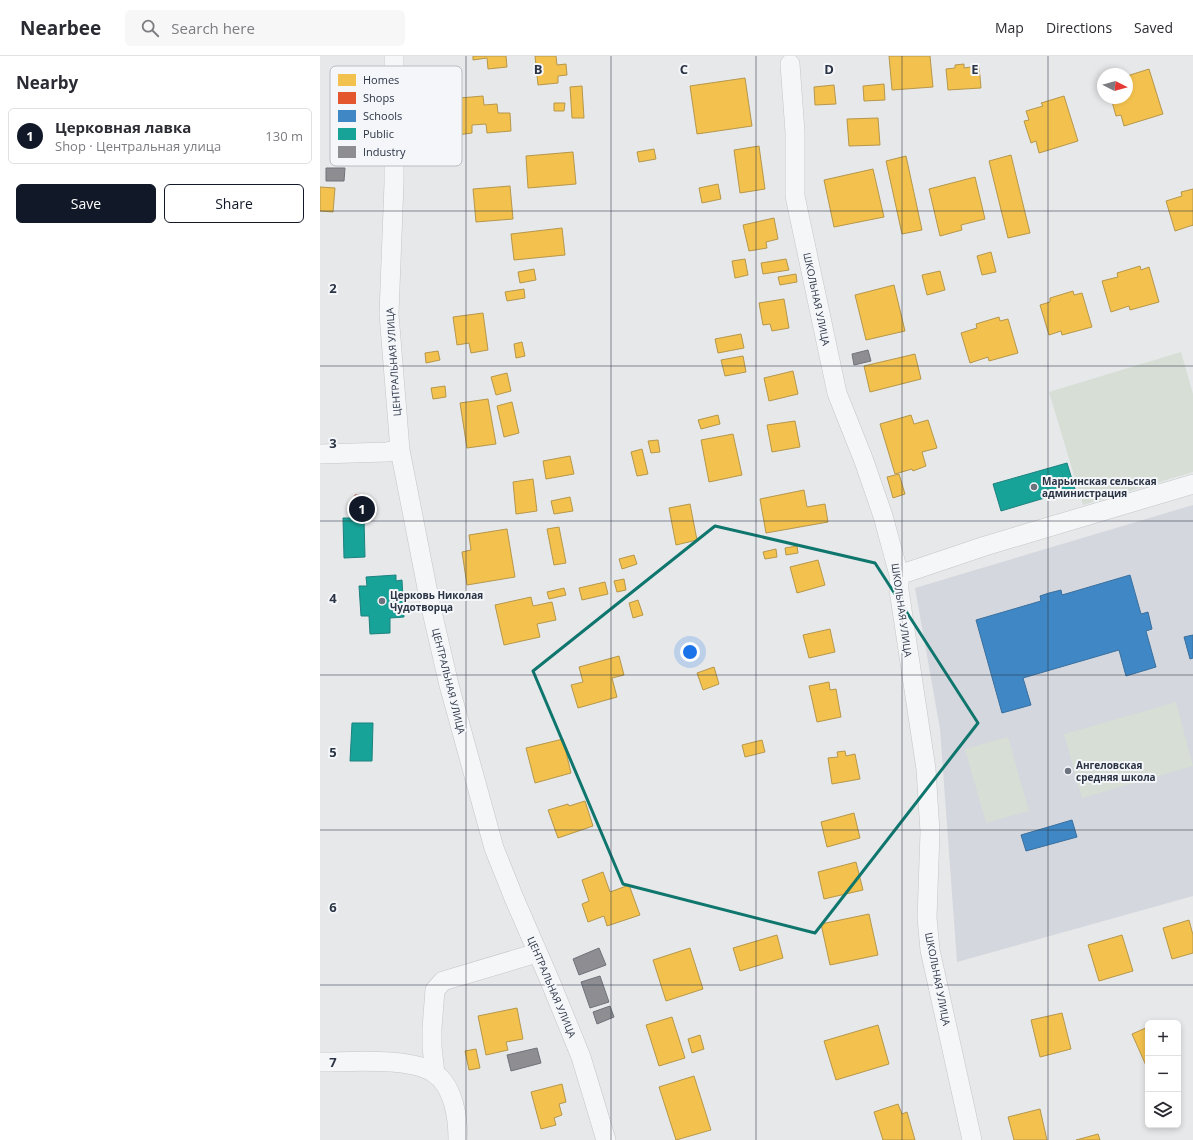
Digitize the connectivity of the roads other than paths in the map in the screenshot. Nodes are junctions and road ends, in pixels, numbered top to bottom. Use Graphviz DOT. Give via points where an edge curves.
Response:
graph roads {
  1 [pos="790,64"];
  2 [pos="394,166"];
  3 [pos="400,450"];
  4 [pos="320,454"];
  5 [pos="1193,484"];
  6 [pos="899,575"];
  7 [pos="537,953"];
  8 [pos="320,1062"];
  9 [pos="435,1074"];
  10 [pos="458,1140"];
  11 [pos="606,1140"];
  12 [pos="972,1140"];
  1 -- 6 [label="street, ШКОЛЬНАЯ УЛИЦА" via="795,132 795,196 837,392 881,509"];
  2 -- 3 [label="street, ЦЕНТРАЛЬНАЯ УЛИЦА" via="389,314"];
  3 -- 4 [label="street"];
  3 -- 7 [label="street, ЦЕНТРАЛЬНАЯ УЛИЦА" via="430,603 451,693 494,848"];
  5 -- 6 [label="street" via="985,546"];
  6 -- 12 [label="street, ШКОЛЬНАЯ УЛИЦА" via="899,590 926,769 930,832 927,918 930,950"];
  7 -- 9 [label="street" via="443,980 435,990 432,1047"];
  7 -- 11 [label="street, ЦЕНТРАЛЬНАЯ УЛИЦА" via="581,1057"];
  8 -- 9 [label="street" via="404,1064 424,1068"];
  9 -- 10 [label="street" via="446,1086 456,1109"];
}
